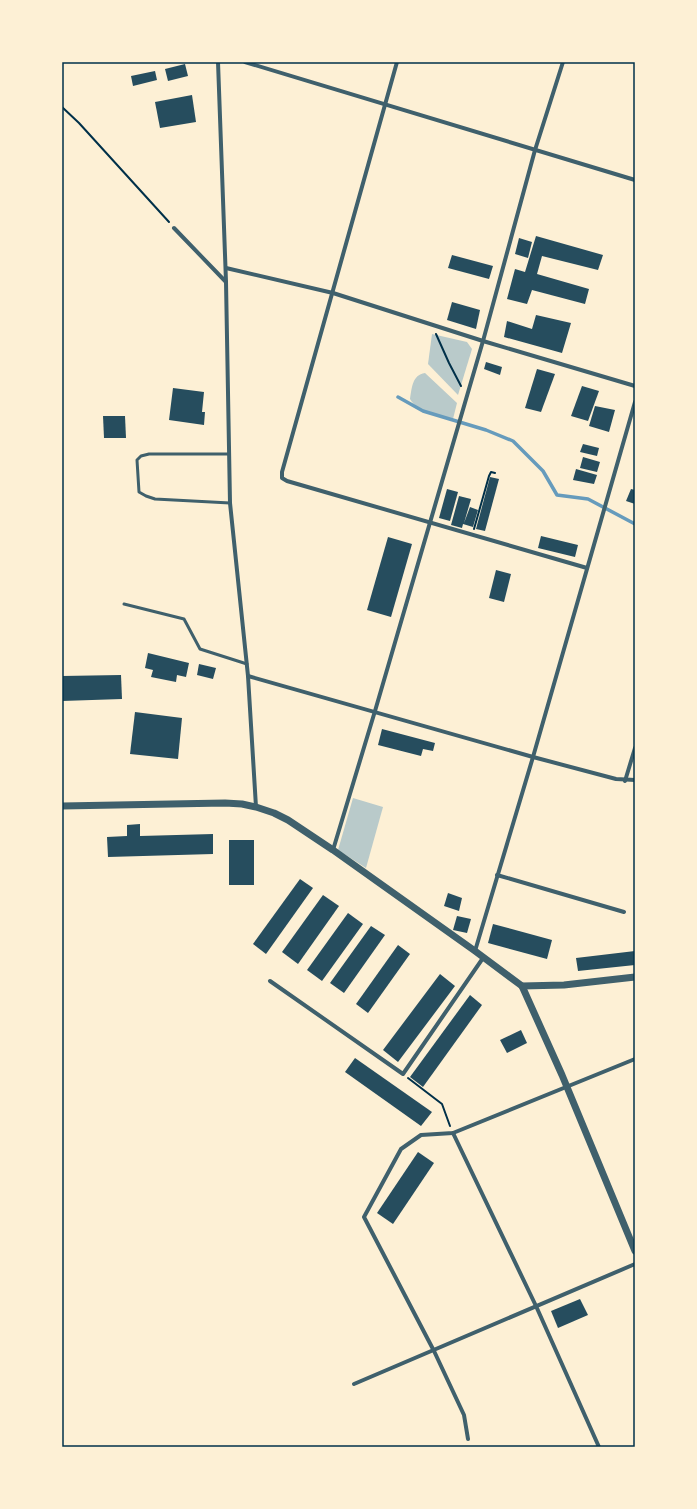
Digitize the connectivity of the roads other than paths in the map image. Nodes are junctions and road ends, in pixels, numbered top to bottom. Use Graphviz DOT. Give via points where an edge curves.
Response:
graph roads {
  1 [pos="218,62"];
  2 [pos="245,62"];
  3 [pos="397,62"];
  4 [pos="563,62"];
  5 [pos="386,104"];
  6 [pos="535,150"];
  7 [pos="635,180"];
  8 [pos="174,228"];
  9 [pos="226,268"];
  10 [pos="226,282"];
  11 [pos="333,293"];
  12 [pos="483,341"];
  13 [pos="635,386"];
  14 [pos="635,402"];
  15 [pos="229,454"];
  16 [pos="230,503"];
  17 [pos="430,523"];
  18 [pos="587,568"];
  19 [pos="124,604"];
  20 [pos="247,664"];
  21 [pos="248,676"];
  22 [pos="375,711"];
  23 [pos="635,748"];
  24 [pos="533,757"];
  25 [pos="635,780"];
  26 [pos="625,781"];
  27 [pos="62,806"];
  28 [pos="256,807"];
  29 [pos="333,850"];
  30 [pos="497,875"];
  31 [pos="624,912"];
  32 [pos="474,951"];
  33 [pos="483,958"];
  34 [pos="635,977"];
  35 [pos="270,981"];
  36 [pos="522,986"];
  37 [pos="635,1059"];
  38 [pos="566,1086"];
  39 [pos="453,1132"];
  40 [pos="635,1251"];
  41 [pos="635,1264"];
  42 [pos="536,1306"];
  43 [pos="434,1351"];
  44 [pos="354,1384"];
  45 [pos="468,1439"];
  46 [pos="598,1447"];
  1 -- 9 [label="street"];
  2 -- 5 [label="street"];
  3 -- 5 [label="street"];
  4 -- 6 [label="street"];
  5 -- 6 [label="street"];
  5 -- 11 [label="street"];
  6 -- 7 [label="street"];
  6 -- 12 [label="street"];
  8 -- 10 [label="street"];
  9 -- 10 [label="street"];
  9 -- 11 [label="street"];
  10 -- 15 [label="street"];
  11 -- 12 [label="street"];
  11 -- 17 [label="street" via="282,478"];
  12 -- 13 [label="street"];
  12 -- 17 [label="street"];
  14 -- 18 [label="street"];
  15 -- 16 [label="street"];
  15 -- 16 [label="lane" via="149,454 137,460 139,492 146,496 155,499"];
  16 -- 20 [label="street"];
  17 -- 18 [label="street"];
  17 -- 22 [label="street"];
  18 -- 24 [label="street"];
  19 -- 20 [label="lane" via="184,618 200,649"];
  20 -- 21 [label="street"];
  21 -- 22 [label="street"];
  21 -- 28 [label="street"];
  22 -- 24 [label="street"];
  22 -- 29 [label="street"];
  23 -- 26 [label="street"];
  24 -- 26 [label="street"];
  24 -- 30 [label="street"];
  25 -- 26 [label="street"];
  27 -- 28 [label="street" via="224,803"];
  28 -- 29 [label="street" via="288,820"];
  29 -- 32 [label="street"];
  30 -- 31 [label="street"];
  30 -- 32 [label="street"];
  32 -- 33 [label="street"];
  33 -- 35 [label="street" via="402,1074"];
  33 -- 36 [label="street"];
  34 -- 36 [label="street" via="564,985"];
  36 -- 38 [label="street"];
  37 -- 38 [label="street"];
  38 -- 39 [label="street"];
  38 -- 40 [label="street"];
  39 -- 42 [label="street"];
  39 -- 43 [label="street" via="422,1135 401,1149 364,1218"];
  41 -- 42 [label="street"];
  42 -- 43 [label="street"];
  42 -- 46 [label="street"];
  43 -- 44 [label="street"];
  43 -- 45 [label="street" via="464,1415"];
}
